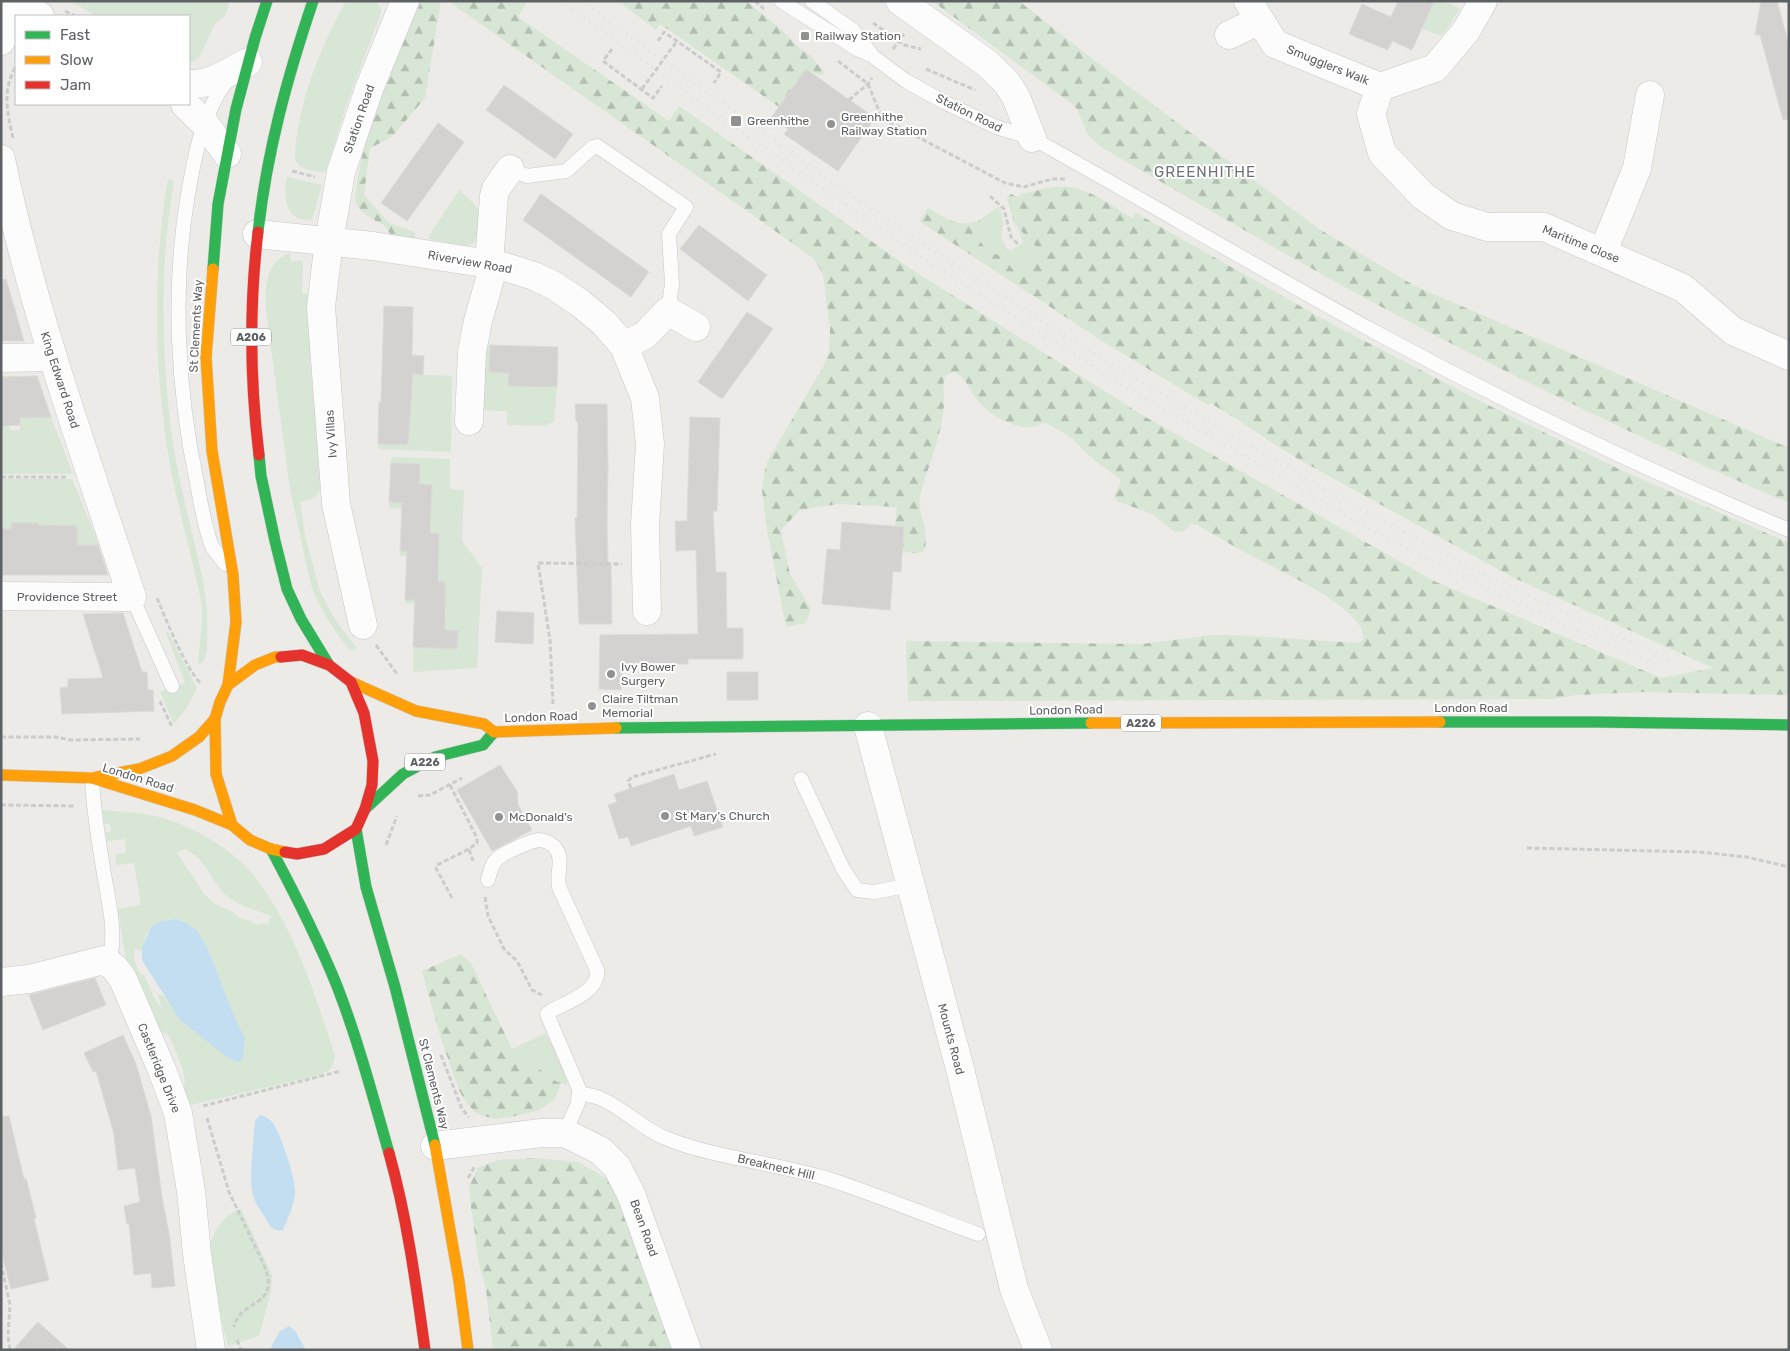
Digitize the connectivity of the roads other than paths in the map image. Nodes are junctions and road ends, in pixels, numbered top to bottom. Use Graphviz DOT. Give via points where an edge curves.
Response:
graph roads {
  1 [pos="267,1"];
  2 [pos="313,1"];
  3 [pos="405,1"];
  4 [pos="781,1"];
  5 [pos="812,1"];
  6 [pos="900,1"];
  7 [pos="1483,1"];
  8 [pos="1254,11"];
  9 [pos="15,19"];
  10 [pos="1229,35"];
  11 [pos="1,40"];
  12 [pos="872,55"];
  13 [pos="248,62"];
  14 [pos="190,84"];
  15 [pos="1380,87"];
  16 [pos="1650,95"];
  17 [pos="185,105"];
  18 [pos="205,124"];
  19 [pos="1032,138"];
  20 [pos="227,154"];
  21 [pos="1,159"];
  22 [pos="510,169"];
  23 [pos="257,234"];
  24 [pos="329,241"];
  25 [pos="1603,252"];
  26 [pos="489,263"];
  27 [pos="668,311"];
  28 [pos="696,327"];
  29 [pos="624,346"];
  30 [pos="1789,356"];
  31 [pos="52,357"];
  32 [pos="1,358"];
  33 [pos="469,421"];
  34 [pos="1789,530"];
  35 [pos="233,575"];
  36 [pos="1,596"];
  37 [pos="132,598"];
  38 [pos="647,611"];
  39 [pos="363,625"];
  40 [pos="330,665"];
  41 [pos="352,682"];
  42 [pos="228,685"];
  43 [pos="172,686"];
  44 [pos="215,719"];
  45 [pos="1786,723"];
  46 [pos="868,726"];
  47 [pos="494,732"];
  48 [pos="1,774"];
  49 [pos="92,778"];
  50 [pos="801,779"];
  51 [pos="365,810"];
  52 [pos="232,825"];
  53 [pos="356,829"];
  54 [pos="271,849"];
  55 [pos="488,880"];
  56 [pos="911,885"];
  57 [pos="109,963"];
  58 [pos="1,982"];
  59 [pos="579,1094"];
  60 [pos="565,1133"];
  61 [pos="435,1146"];
  62 [pos="978,1234"];
  63 [pos="211,1350"];
  64 [pos="425,1350"];
  65 [pos="468,1350"];
  66 [pos="687,1350"];
  67 [pos="1038,1350"];
  1 -- 13 [label="main road, St Clements Way"];
  2 -- 23 [label="main road, A206" via="288,75 275,128"];
  3 -- 24 [label="street, Station Road" via="358,118 341,172"];
  4 -- 12 [label="lane, Station Road" via="855,48"];
  5 -- 12 [label="lane, Station Road" via="854,31"];
  6 -- 19 [label="street" via="988,64 1007,83"];
  7 -- 15 [label="street, Smugglers Walk" via="1466,31 1435,68"];
  8 -- 10 [label="street"];
  8 -- 15 [label="street, Smugglers Walk" via="1275,44"];
  9 -- 11 [label="street"];
  12 -- 19 [label="lane, Station Road" via="906,81 951,105 996,127"];
  13 -- 14 [label="street" via="219,78"];
  13 -- 18 [label="lane" via="223,86"];
  13 -- 20 [label="main road, St Clements Way"];
  15 -- 25 [label="street, Maritime Close" via="1371,114 1382,153 1423,196 1452,216 1487,227 1544,227"];
  16 -- 25 [label="street" via="1637,168"];
  17 -- 18 [label="street"];
  18 -- 20 [label="street"];
  18 -- 35 [label="lane" via="193,161 182,237 179,344 186,424 200,501 213,548"];
  19 -- 34 [label="lane, Station Road" via="1375,332 1482,388 1594,443"];
  20 -- 35 [label="main road, St Clements Way" via="218,204 206,357 212,451"];
  21 -- 31 [label="street, King Edward Road" via="12,212"];
  22 -- 26 [label="street" via="494,193"];
  22 -- 27 [label="lane" via="527,176 566,171 597,146 686,207 669,234 672,284"];
  23 -- 24 [label="street, Riverview Road"];
  23 -- 40 [label="main road, A206" via="251,364 255,433 266,506 292,601 310,637"];
  24 -- 26 [label="street, Riverview Road"];
  24 -- 39 [label="street, Ivy Villas" via="321,306 336,504"];
  25 -- 30 [label="street, Maritime Close" via="1683,288 1733,331"];
  26 -- 29 [label="street, Riverview Road" via="534,276 561,290 598,317"];
  26 -- 33 [label="street" via="490,281 472,352"];
  27 -- 28 [label="street"];
  27 -- 29 [label="street" via="645,335"];
  29 -- 38 [label="street, Riverview Road" via="645,398 650,444 645,525"];
  31 -- 32 [label="street"];
  31 -- 37 [label="street, King Edward Road"];
  35 -- 42 [label="main road, St Clements Way" via="236,622"];
  36 -- 37 [label="street, Providence Street"];
  37 -- 43 [label="lane"];
  40 -- 41 [label="main road, London Road"];
  40 -- 42 [label="main road" via="302,655 275,657 255,666"];
  41 -- 47 [label="main road, London Road / A226" via="416,711 484,724"];
  41 -- 51 [label="main road" via="364,713 372,761 372,785"];
  42 -- 44 [label="main road, St Clements Way"];
  44 -- 49 [label="main road, London Road" via="199,737 172,756 139,769"];
  44 -- 52 [label="main road" via="216,774"];
  45 -- 46 [label="main road, London Road / A226" via="1220,722"];
  46 -- 47 [label="main road, London Road / A226"];
  46 -- 56 [label="street, Mounts Road"];
  47 -- 51 [label="main road, London Road / A226" via="483,746 435,758 403,774"];
  48 -- 49 [label="main road, London Road"];
  49 -- 52 [label="main road, London Road"];
  49 -- 57 [label="lane" via="93,806 112,924 113,949"];
  50 -- 56 [label="lane" via="843,869 857,890 874,892"];
  51 -- 53 [label="main road"];
  52 -- 54 [label="main road, London Road" via="250,840"];
  53 -- 54 [label="main road, London Road" via="324,849 297,854"];
  53 -- 61 [label="main road, St Clements Way" via="366,887"];
  54 -- 64 [label="main road" via="305,913 337,987 364,1066 400,1190"];
  55 -- 59 [label="lane" via="498,858 538,840 555,848 559,855 559,887 598,976 586,992 548,1013"];
  56 -- 67 [label="street, Mounts Road" via="1014,1289"];
  57 -- 58 [label="street" via="102,960 29,979"];
  57 -- 63 [label="street, Castleridge Drive" via="126,983 162,1070 191,1110 190,1180"];
  59 -- 60 [label="lane"];
  59 -- 62 [label="lane, Breakneck Hill" via="602,1099 647,1128 673,1140 829,1180"];
  60 -- 61 [label="street"];
  60 -- 66 [label="street, Bean Road" via="601,1152 622,1176 638,1210"];
  61 -- 65 [label="main road, St Clements Way"];
}
